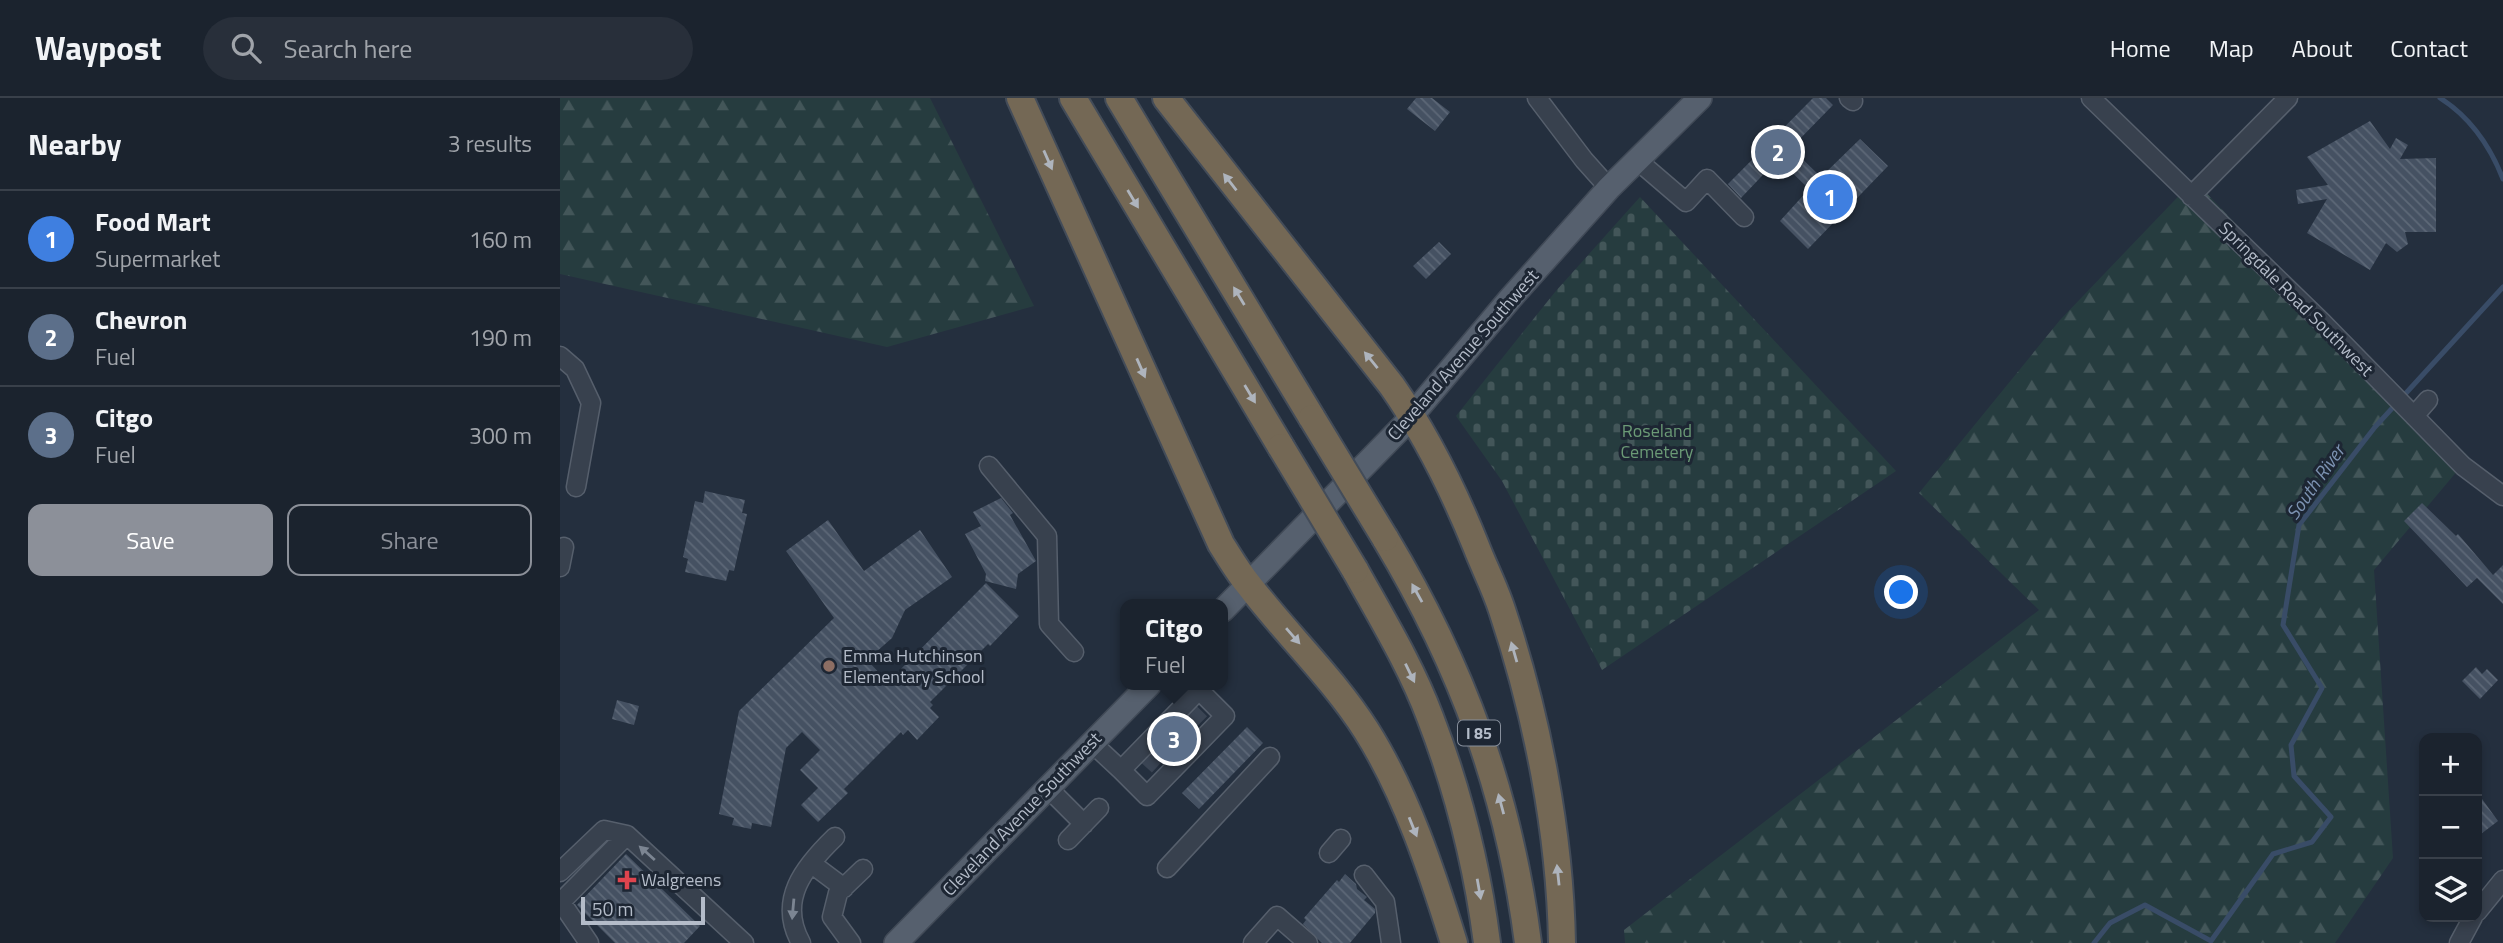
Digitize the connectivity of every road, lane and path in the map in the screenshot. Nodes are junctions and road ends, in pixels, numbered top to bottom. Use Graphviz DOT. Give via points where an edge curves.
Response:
graph roads {
  1 [pos="1020,98"];
  2 [pos="1073,98"];
  3 [pos="1119,98"];
  4 [pos="1166,98"];
  5 [pos="1700,98"];
  6 [pos="2091,98"];
  7 [pos="2288,98"];
  8 [pos="1539,99"];
  9 [pos="1637,160"];
  10 [pos="1609,188"];
  11 [pos="2191,196"];
  12 [pos="1744,217"];
  13 [pos="2360,334"];
  14 [pos="2347,348"];
  15 [pos="560,356"];
  16 [pos="2428,400"];
  17 [pos="1412,415"];
  18 [pos="2414,416"];
  19 [pos="989,466"];
  20 [pos="576,487"];
  21 [pos="2503,496"];
  22 [pos="564,547"];
  23 [pos="560,567"];
  24 [pos="1248,584"];
  25 [pos="1228,605"];
  26 [pos="1074,652"];
  27 [pos="1144,690"];
  28 [pos="1195,690"];
  29 [pos="1198,690"];
  30 [pos="1174,740"];
  31 [pos="1092,743"];
  32 [pos="1269,757"];
  33 [pos="1153,761"];
  34 [pos="1121,770"];
  35 [pos="1048,788"];
  36 [pos="1099,808"];
  37 [pos="1084,824"];
  38 [pos="627,835"];
  39 [pos="835,837"];
  40 [pos="1068,840"];
  41 [pos="812,864"];
  42 [pos="1167,868"];
  43 [pos="863,869"];
  44 [pos="560,872"];
  45 [pos="1364,875"];
  46 [pos="2503,880"];
  47 [pos="844,888"];
  48 [pos="2482,906"];
  49 [pos="2469,922"];
  50 [pos="739,938"];
  51 [pos="898,942"];
  52 [pos="589,943"];
  53 [pos="801,943"];
  54 [pos="851,943"];
  55 [pos="1253,943"];
  56 [pos="1308,943"];
  57 [pos="1391,943"];
  58 [pos="1454,943"];
  59 [pos="1487,943"];
  60 [pos="1528,943"];
  61 [pos="1562,943"];
  62 [pos="2459,943"];
  1 -- 24 [label="highway, one-way" via="1221,544"];
  2 -- 59 [label="highway, I 85, one-way, bridge" via="1393,639 1430,715 1461,809 1474,857"];
  60 -- 3 [label="highway, I 85, one-way, bridge" via="1507,825 1486,752 1420,596"];
  17 -- 4 [label="highway, one-way"];
  5 -- 9 [label="main road, Cleveland Avenue Southwest"];
  6 -- 11 [label="street, Springdale Road Southwest"];
  7 -- 11 [label="street"];
  8 -- 10 [label="street"];
  9 -- 10 [label="main road, Cleveland Avenue Southwest"];
  9 -- 12 [label="street" via="1686,202 1707,179"];
  10 -- 17 [label="main road, Cleveland Avenue Southwest"];
  11 -- 14 [label="street, Springdale Road Southwest"];
  13 -- 14 [label="street"];
  14 -- 18 [label="street, Springdale Road Southwest"];
  15 -- 20 [label="street" via="575,369 591,404"];
  16 -- 18 [label="street"];
  17 -- 24 [label="main road, Cleveland Avenue Southwest"];
  61 -- 17 [label="highway, one-way" via="1545,777 1502,609 1455,496"];
  18 -- 21 [label="street, Springdale Road Southwest" via="2463,466"];
  19 -- 26 [label="street" via="1046,536 1049,624"];
  22 -- 23 [label="street"];
  24 -- 25 [label="main road, Cleveland Avenue Southwest"];
  24 -- 58 [label="highway, one-way" via="1366,730 1401,798"];
  27 -- 31 [label="main road, Cleveland Avenue Southwest"];
  28 -- 30 [label="street"];
  29 -- 30 [label="street" via="1225,716"];
  30 -- 33 [label="street"];
  30 -- 33 [label="street"];
  31 -- 34 [label="street"];
  31 -- 35 [label="main road, Cleveland Avenue Southwest"];
  32 -- 42 [label="street"];
  33 -- 34 [label="street"];
  33 -- 34 [label="street" via="1147,796"];
  35 -- 37 [label="street"];
  35 -- 51 [label="main road, Cleveland Avenue Southwest"];
  36 -- 37 [label="street"];
  37 -- 40 [label="street"];
  38 -- 44 [label="street" via="604,830"];
  50 -- 38 [label="street, one-way"];
  38 -- 52 [label="street" via="561,902"];
  39 -- 41 [label="street"];
  41 -- 47 [label="street"];
  41 -- 53 [label="street, one-way" via="797,884 790,914"];
  43 -- 47 [label="street"];
  45 -- 57 [label="street" via="1385,902"];
  46 -- 48 [label="street"];
  47 -- 54 [label="street" via="838,893 832,917"];
  49 -- 62 [label="street"];
  55 -- 56 [label="street" via="1280,912"];
}
